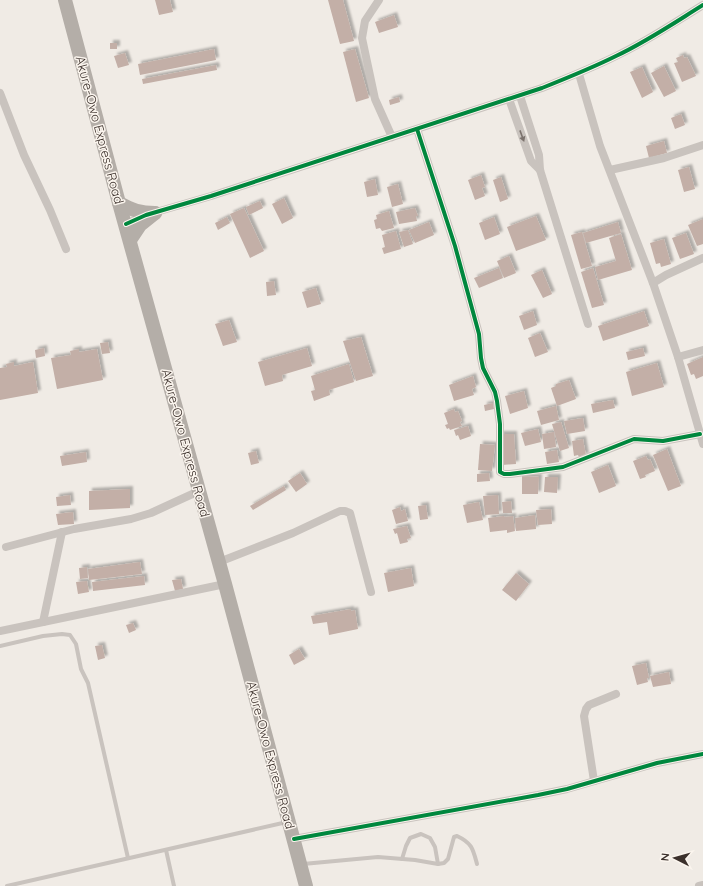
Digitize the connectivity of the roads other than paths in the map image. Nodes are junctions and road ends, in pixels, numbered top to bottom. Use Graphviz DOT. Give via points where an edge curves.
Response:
graph roads {
  1 [pos="65,0"];
  2 [pos="379,0"];
  3 [pos="703,5"];
  4 [pos="579,74"];
  5 [pos="0,93"];
  6 [pos="520,96"];
  7 [pos="509,99"];
  8 [pos="417,129"];
  9 [pos="392,137"];
  10 [pos="703,145"];
  11 [pos="540,170"];
  12 [pos="610,170"];
  13 [pos="119,202"];
  14 [pos="155,213"];
  15 [pos="126,224"];
  16 [pos="130,240"];
  17 [pos="66,249"];
  18 [pos="703,258"];
  19 [pos="653,283"];
  20 [pos="588,324"];
  21 [pos="703,350"];
  22 [pos="678,357"];
  23 [pos="700,434"];
  24 [pos="703,444"];
  25 [pos="199,491"];
  26 [pos="62,532"];
  27 [pos="6,547"];
  28 [pos="219,562"];
  29 [pos="225,584"];
  30 [pos="371,592"];
  31 [pos="43,622"];
  32 [pos="0,631"];
  33 [pos="0,646"];
  34 [pos="616,694"];
  35 [pos="703,754"];
  36 [pos="594,781"];
  37 [pos="289,822"];
  38 [pos="294,839"];
  39 [pos="166,850"];
  40 [pos="128,858"];
  41 [pos="402,859"];
  42 [pos="300,864"];
  43 [pos="438,864"];
  44 [pos="477,864"];
  45 [pos="7,886"];
  46 [pos="174,886"];
  47 [pos="306,886"];
  48 [pos="699,886"];
  49 [pos="703,886"];
  1 -- 13 [label="highway, Akure-Owo Express Road"];
  2 -- 9 [label="street" via="365,20 362,38 375,99"];
  3 -- 4 [label="street" via="658,34"];
  4 -- 6 [label="street"];
  4 -- 12 [label="street" via="600,146"];
  5 -- 17 [label="street" via="24,155"];
  6 -- 7 [label="street"];
  6 -- 11 [label="street" via="539,155"];
  7 -- 8 [label="street"];
  7 -- 11 [label="street, one-way" via="531,161"];
  8 -- 9 [label="street"];
  8 -- 23 [label="street" via="455,246 479,334 483,368 495,392 500,424 500,472 510,474 563,468 634,439 663,442"];
  9 -- 14 [label="street"];
  10 -- 12 [label="street" via="664,158"];
  11 -- 20 [label="street"];
  12 -- 19 [label="street"];
  13 -- 14 [label="highway" via="131,210"];
  13 -- 15 [label="highway, Akure-Owo Express Road"];
  14 -- 15 [label="street"];
  14 -- 16 [label="highway" via="140,225"];
  15 -- 16 [label="highway, Akure-Owo Express Road"];
  16 -- 25 [label="highway, Akure-Owo Express Road"];
  18 -- 19 [label="street"];
  19 -- 22 [label="street"];
  21 -- 22 [label="street"];
  22 -- 23 [label="street"];
  23 -- 24 [label="street"];
  25 -- 26 [label="street" via="131,519"];
  25 -- 28 [label="highway, Akure-Owo Express Road"];
  26 -- 27 [label="street"];
  26 -- 31 [label="street"];
  28 -- 29 [label="highway, Akure-Owo Express Road"];
  28 -- 30 [label="street" via="293,534 340,511 346,511 350,513"];
  29 -- 31 [label="street"];
  29 -- 37 [label="highway, Akure-Owo Express Road"];
  31 -- 32 [label="street"];
  33 -- 40 [label="lane" via="62,634 70,635 74,639 81,669 88,683"];
  34 -- 36 [label="street" via="589,705 584,716"];
  35 -- 36 [label="street" via="658,763"];
  36 -- 38 [label="street" via="567,790 503,803"];
  37 -- 38 [label="highway, Akure-Owo Express Road"];
  37 -- 39 [label="lane"];
  38 -- 42 [label="highway, Akure-Owo Express Road"];
  39 -- 40 [label="lane"];
  39 -- 46 [label="lane"];
  40 -- 45 [label="lane"];
  41 -- 42 [label="lane" via="378,857"];
  41 -- 43 [label="lane"];
  41 -- 43 [label="lane" via="410,838 421,834 430,838 435,846"];
  42 -- 47 [label="highway, Akure-Owo Express Road"];
  43 -- 44 [label="lane" via="448,859 454,836 463,838 472,847"];
  48 -- 49 [label="street"];
}
